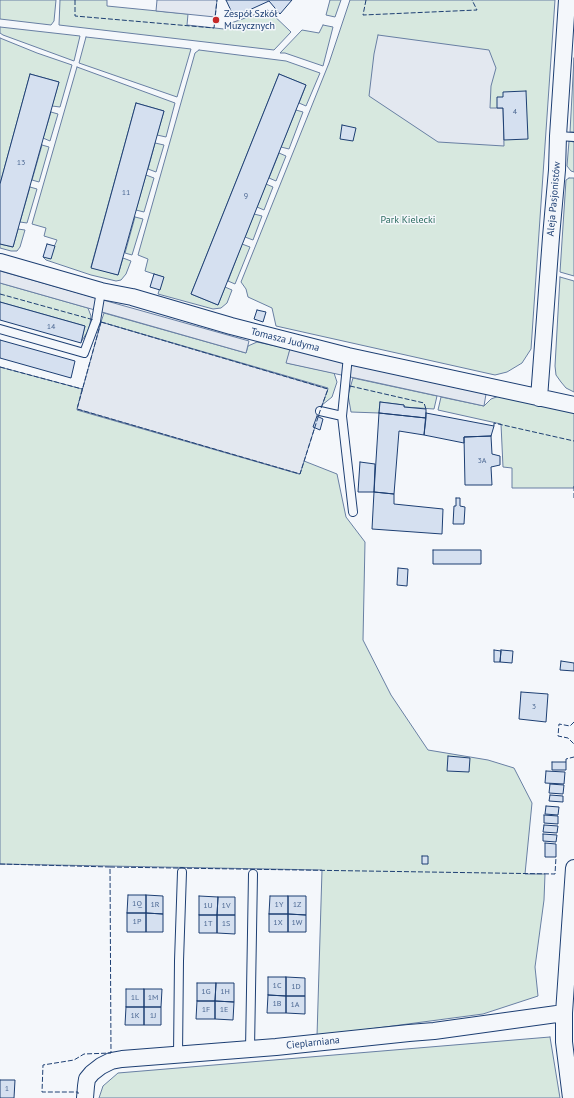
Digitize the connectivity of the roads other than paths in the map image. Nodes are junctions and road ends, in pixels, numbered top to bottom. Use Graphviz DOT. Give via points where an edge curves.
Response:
graph roads {
  1 [pos="567,0"];
  2 [pos="558,136"];
  3 [pos="574,137"];
  4 [pos="0,262"];
  5 [pos="101,291"];
  6 [pos="0,329"];
  7 [pos="348,356"];
  8 [pos="539,398"];
  9 [pos="574,405"];
  10 [pos="320,411"];
  11 [pos="342,416"];
  12 [pos="353,512"];
  13 [pos="574,868"];
  14 [pos="182,872"];
  15 [pos="253,874"];
  16 [pos="564,1013"];
  17 [pos="250,1049"];
  18 [pos="178,1055"];
  19 [pos="85,1098"];
  20 [pos="571,1098"];
  1 -- 2 [label="street, Aleja Pasjonistów"];
  2 -- 3 [label="lane"];
  2 -- 8 [label="street, Aleja Pasjonistów"];
  4 -- 5 [label="street, Tomasza Judyma"];
  5 -- 6 [label="lane" via="96,320 84,353"];
  5 -- 7 [label="street, Tomasza Judyma" via="132,297"];
  7 -- 8 [label="street, Tomasza Judyma"];
  7 -- 11 [label="lane"];
  8 -- 9 [label="street, Tomasza Judyma"];
  10 -- 11 [label="lane"];
  11 -- 12 [label="lane"];
  13 -- 16 [label="street"];
  14 -- 18 [label="lane"];
  15 -- 17 [label="lane"];
  16 -- 17 [label="street, Cieplarniana" via="434,1031"];
  16 -- 20 [label="street" via="564,1042"];
  17 -- 18 [label="street, Cieplarniana"];
  18 -- 19 [label="street, Cieplarniana" via="122,1059 101,1066 87,1079"];
}
